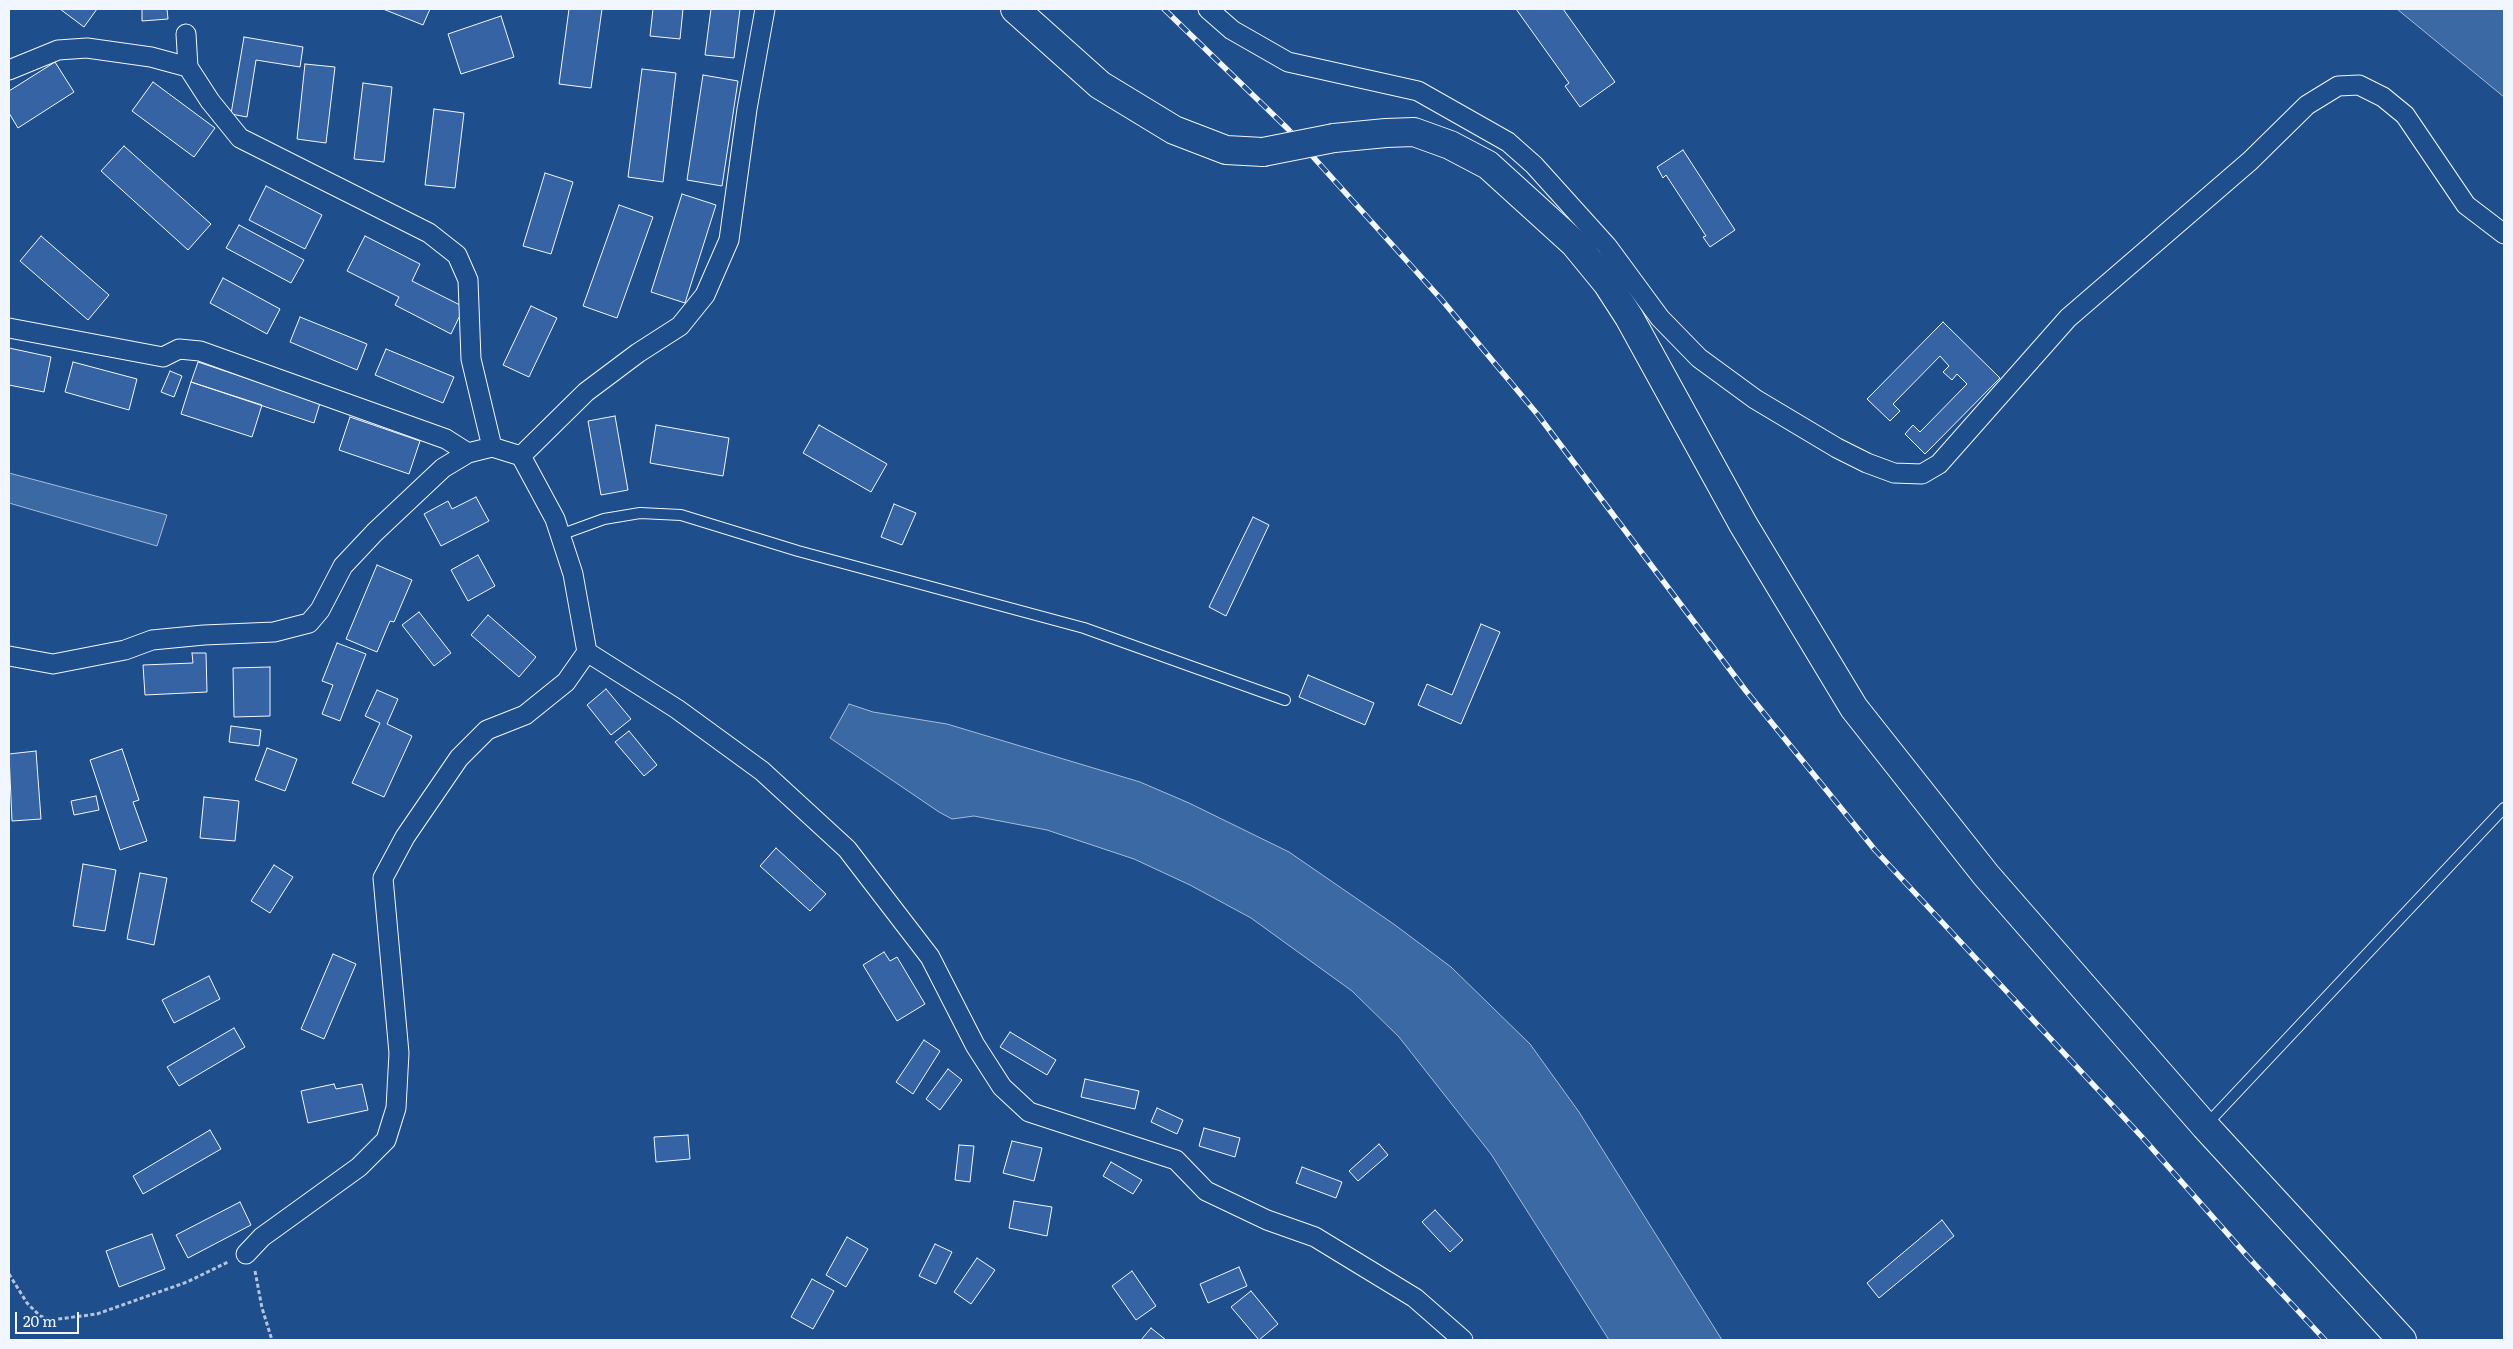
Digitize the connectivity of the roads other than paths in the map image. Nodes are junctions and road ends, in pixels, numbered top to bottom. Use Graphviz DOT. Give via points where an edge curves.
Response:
graph roads {
  1 [pos="765,9"];
  2 [pos="1015,9"];
  3 [pos="1208,9"];
  4 [pos="186,34"];
  5 [pos="188,67"];
  6 [pos="9,70"];
  7 [pos="1508,142"];
  8 [pos="1488,165"];
  9 [pos="2504,234"];
  10 [pos="9,328"];
  11 [pos="492,447"];
  12 [pos="468,453"];
  13 [pos="521,456"];
  14 [pos="560,535"];
  15 [pos="587,652"];
  16 [pos="9,656"];
  17 [pos="1286,700"];
  18 [pos="2504,808"];
  19 [pos="2205,1126"];
  20 [pos="246,1254"];
  21 [pos="1463,1340"];
  22 [pos="2402,1340"];
  1 -- 13 [label="street" via="729,240 705,295 680,326 586,392"];
  2 -- 8 [label="main road, bridge" via="1100,85 1174,130 1226,150 1263,152 1334,138 1414,132 1450,145"];
  3 -- 7 [label="street" via="1232,30 1288,62 1418,90"];
  4 -- 5 [label="street"];
  5 -- 6 [label="street" via="151,57 86,48 58,50"];
  5 -- 11 [label="street" via="240,138 422,230 458,255 468,280 472,359"];
  7 -- 8 [label="street"];
  7 -- 9 [label="street" via="1534,165 1607,246 1660,318 1699,358 1756,399 1837,448 1894,472 1922,474 1939,464 2068,318 2250,161 2307,105 2338,86 2359,85 2405,115 2466,205"];
  8 -- 19 [label="main road" via="1575,244 1607,283 1744,524 1854,708 1986,875"];
  10 -- 12 [label="street" via="163,357 179,349 200,351 446,439"];
  11 -- 12 [label="street"];
  11 -- 13 [label="street"];
  12 -- 16 [label="street" via="443,468 375,532 344,566 320,610 309,623 274,632 152,640 125,650 53,664"];
  13 -- 14 [label="street"];
  14 -- 15 [label="street" via="573,574"];
  14 -- 17 [label="lane" via="604,519 640,513 681,515 798,551 1084,628"];
  15 -- 20 [label="street" via="566,682 524,715 487,730 459,758 404,837 383,878 398,1053 396,1108 386,1140 359,1167 262,1237"];
  15 -- 21 [label="street" via="677,709 762,771 847,849 930,957 975,1045 1002,1086 1029,1112 1176,1160 1206,1191 1267,1220 1315,1237 1416,1298"];
  18 -- 19 [label="lane"];
  19 -- 22 [label="main road"];
}
